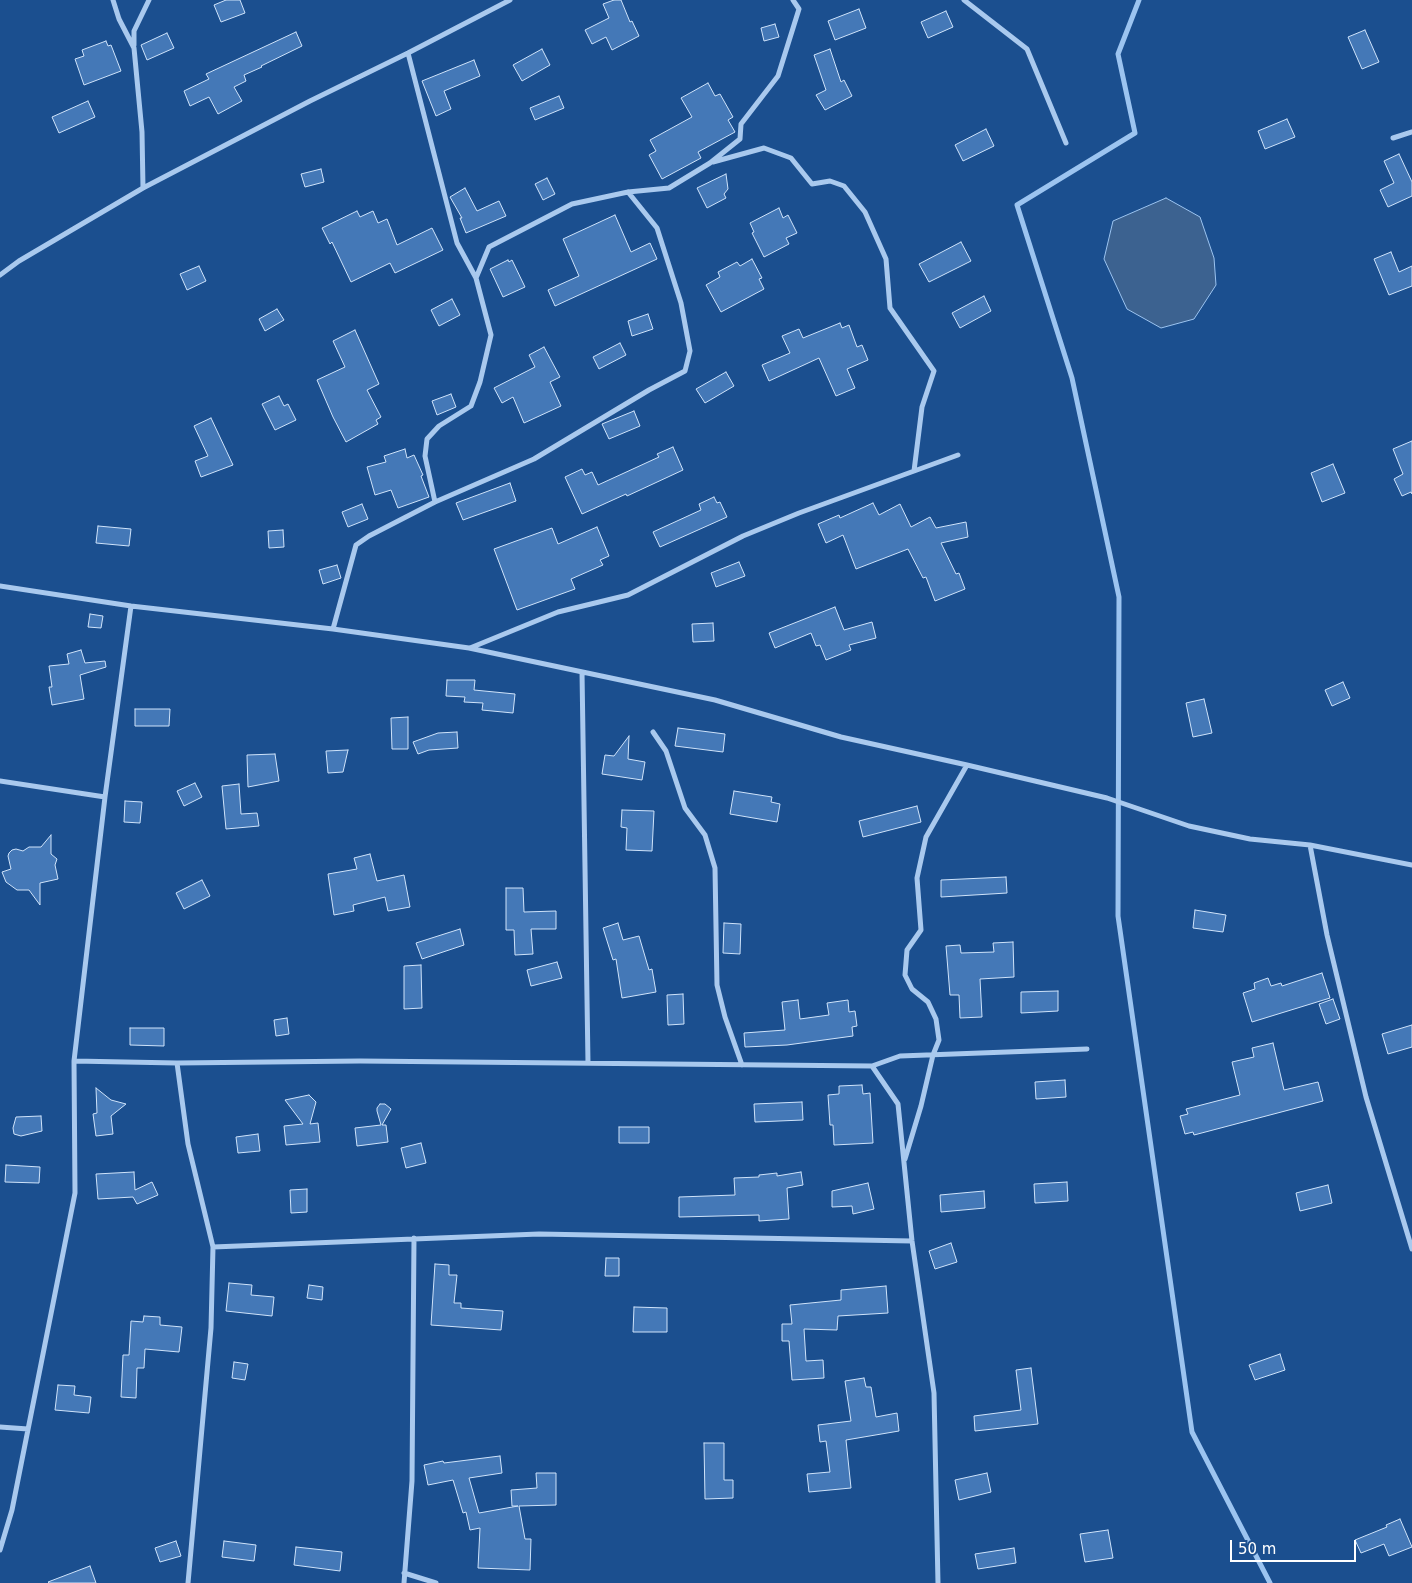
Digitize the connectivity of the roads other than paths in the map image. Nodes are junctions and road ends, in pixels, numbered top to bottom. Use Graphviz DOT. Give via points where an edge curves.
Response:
graph roads {
  1 [pos="114,0"];
  2 [pos="149,0"];
  3 [pos="510,0"];
  4 [pos="794,0"];
  5 [pos="964,0"];
  6 [pos="134,48"];
  7 [pos="408,53"];
  8 [pos="1412,132"];
  9 [pos="1393,138"];
  10 [pos="1066,143"];
  11 [pos="710,163"];
  12 [pos="143,188"];
  13 [pos="628,192"];
  14 [pos="0,275"];
  15 [pos="476,278"];
  16 [pos="958,455"];
  17 [pos="914,471"];
  18 [pos="435,502"];
  19 [pos="0,586"];
  20 [pos="131,606"];
  21 [pos="333,629"];
  22 [pos="469,648"];
  23 [pos="582,672"];
  24 [pos="652,732"];
  25 [pos="967,765"];
  26 [pos="0,781"];
  27 [pos="105,797"];
  28 [pos="1310,845"];
  29 [pos="1412,865"];
  30 [pos="1088,1049"];
  31 [pos="933,1055"];
  32 [pos="74,1061"];
  33 [pos="177,1063"];
  34 [pos="588,1063"];
  35 [pos="742,1065"];
  36 [pos="872,1066"];
  37 [pos="904,1162"];
  38 [pos="414,1238"];
  39 [pos="912,1241"];
  40 [pos="213,1247"];
  41 [pos="1412,1249"];
  42 [pos="0,1427"];
  43 [pos="28,1428"];
  44 [pos="0,1550"];
  45 [pos="404,1573"];
  46 [pos="188,1583"];
  47 [pos="404,1583"];
  48 [pos="436,1583"];
  49 [pos="938,1583"];
  1 -- 6 [label="street" via="119,19"];
  2 -- 6 [label="street" via="134,31"];
  3 -- 7 [label="street"];
  4 -- 11 [label="street" via="799,9 778,76 741,124 740,139"];
  5 -- 10 [label="street" via="1028,48"];
  6 -- 12 [label="street" via="142,132"];
  7 -- 12 [label="street"];
  7 -- 15 [label="street" via="457,243"];
  8 -- 9 [label="street"];
  11 -- 13 [label="street" via="669,188"];
  11 -- 17 [label="street" via="764,148 791,158 812,184 830,181 844,186 865,212 886,259 890,308 934,371 922,407"];
  12 -- 14 [label="street"];
  13 -- 15 [label="street" via="572,204 490,247"];
  13 -- 18 [label="street" via="657,228 681,302 690,351 686,371 534,459"];
  15 -- 18 [label="street" via="491,335 471,406 439,426 427,439 425,456"];
  16 -- 17 [label="street"];
  17 -- 22 [label="street" via="799,512 628,595 558,612"];
  18 -- 21 [label="street" via="356,545"];
  19 -- 20 [label="street"];
  20 -- 21 [label="street"];
  20 -- 27 [label="street"];
  21 -- 22 [label="street"];
  22 -- 23 [label="street"];
  23 -- 25 [label="street" via="714,700 841,737"];
  23 -- 34 [label="street"];
  24 -- 35 [label="street" via="666,751 685,808 705,835 715,868 717,984 724,1017"];
  25 -- 28 [label="street" via="1107,798 1188,826 1250,839"];
  25 -- 31 [label="street" via="926,837 917,878 920,930 907,950 905,975 912,989 928,1002 936,1020 939,1040"];
  26 -- 27 [label="street"];
  27 -- 32 [label="street"];
  28 -- 29 [label="street"];
  28 -- 41 [label="street" via="1327,935 1366,1097"];
  30 -- 31 [label="street"];
  31 -- 36 [label="street" via="900,1056"];
  31 -- 37 [label="street"];
  32 -- 33 [label="street"];
  32 -- 43 [label="street" via="75,1193"];
  33 -- 34 [label="street"];
  33 -- 40 [label="street" via="188,1144"];
  34 -- 35 [label="street"];
  35 -- 36 [label="street"];
  36 -- 37 [label="street" via="898,1104"];
  37 -- 39 [label="street"];
  38 -- 39 [label="street" via="539,1234"];
  38 -- 40 [label="street"];
  38 -- 45 [label="street" via="412,1481"];
  39 -- 49 [label="street" via="934,1393"];
  40 -- 46 [label="street" via="211,1328"];
  42 -- 43 [label="street"];
  43 -- 44 [label="street" via="12,1510"];
  45 -- 47 [label="street"];
  45 -- 48 [label="street"];
}
